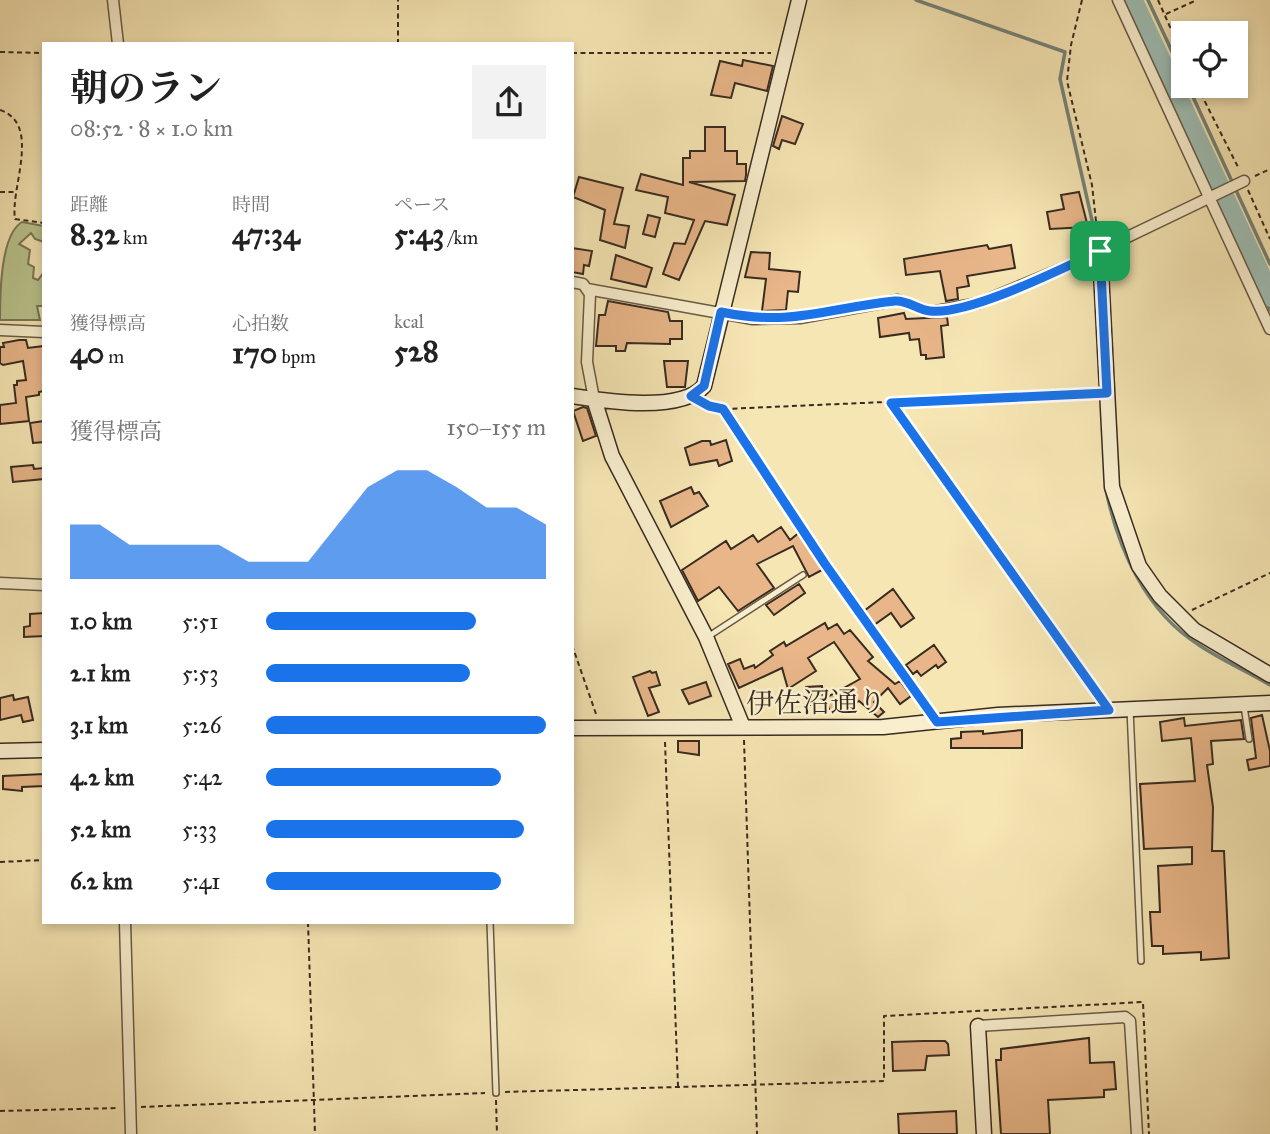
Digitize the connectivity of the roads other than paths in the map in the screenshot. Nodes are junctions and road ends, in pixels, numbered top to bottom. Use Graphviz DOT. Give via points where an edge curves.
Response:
graph roads {
  1 [pos="113,0"];
  2 [pos="799,0"];
  3 [pos="1118,0"];
  4 [pos="118,42"];
  5 [pos="1244,181"];
  6 [pos="1210,196"];
  7 [pos="1100,251"];
  8 [pos="574,283"];
  9 [pos="587,289"];
  10 [pos="721,312"];
  11 [pos="1270,329"];
  12 [pos="0,330"];
  13 [pos="42,332"];
  14 [pos="574,396"];
  15 [pos="594,399"];
  16 [pos="803,575"];
  17 [pos="0,583"];
  18 [pos="42,585"];
  19 [pos="706,638"];
  20 [pos="1270,675"];
  21 [pos="1243,703"];
  22 [pos="1270,703"];
  23 [pos="1130,709"];
  24 [pos="743,727"];
  25 [pos="574,728"];
  26 [pos="1249,739"];
  27 [pos="42,750"];
  28 [pos="0,751"];
  29 [pos="125,924"];
  30 [pos="490,924"];
  31 [pos="1141,961"];
  32 [pos="978,1026"];
  33 [pos="496,1093"];
  34 [pos="131,1134"];
  35 [pos="984,1134"];
  36 [pos="1137,1134"];
  1 -- 4 [label="street"];
  2 -- 10 [label="street"];
  3 -- 6 [label="street"];
  5 -- 6 [label="street"];
  6 -- 7 [label="street"];
  6 -- 11 [label="street"];
  7 -- 10 [label="street" via="979,303 931,312 898,300 800,318 753,319"];
  7 -- 20 [label="street" via="1112,488 1139,566 1194,630"];
  8 -- 9 [label="street"];
  9 -- 10 [label="street"];
  9 -- 15 [label="street" via="587,362"];
  10 -- 15 [label="street" via="704,386 691,396 650,402"];
  12 -- 13 [label="street"];
  14 -- 15 [label="street"];
  15 -- 19 [label="street" via="612,456"];
  16 -- 19 [label="lane"];
  17 -- 18 [label="street"];
  19 -- 24 [label="street"];
  21 -- 22 [label="street, 伊佐沼通り"];
  21 -- 23 [label="street, 伊佐沼通り"];
  21 -- 26 [label="lane"];
  23 -- 24 [label="street, 伊佐沼通り" via="883,727"];
  23 -- 31 [label="lane"];
  24 -- 25 [label="street, 伊佐沼通り"];
  27 -- 28 [label="street"];
  29 -- 34 [label="street"];
  30 -- 33 [label="lane"];
  32 -- 35 [label="street"];
  32 -- 36 [label="street" via="1125,1017 1130,1021"];
}
